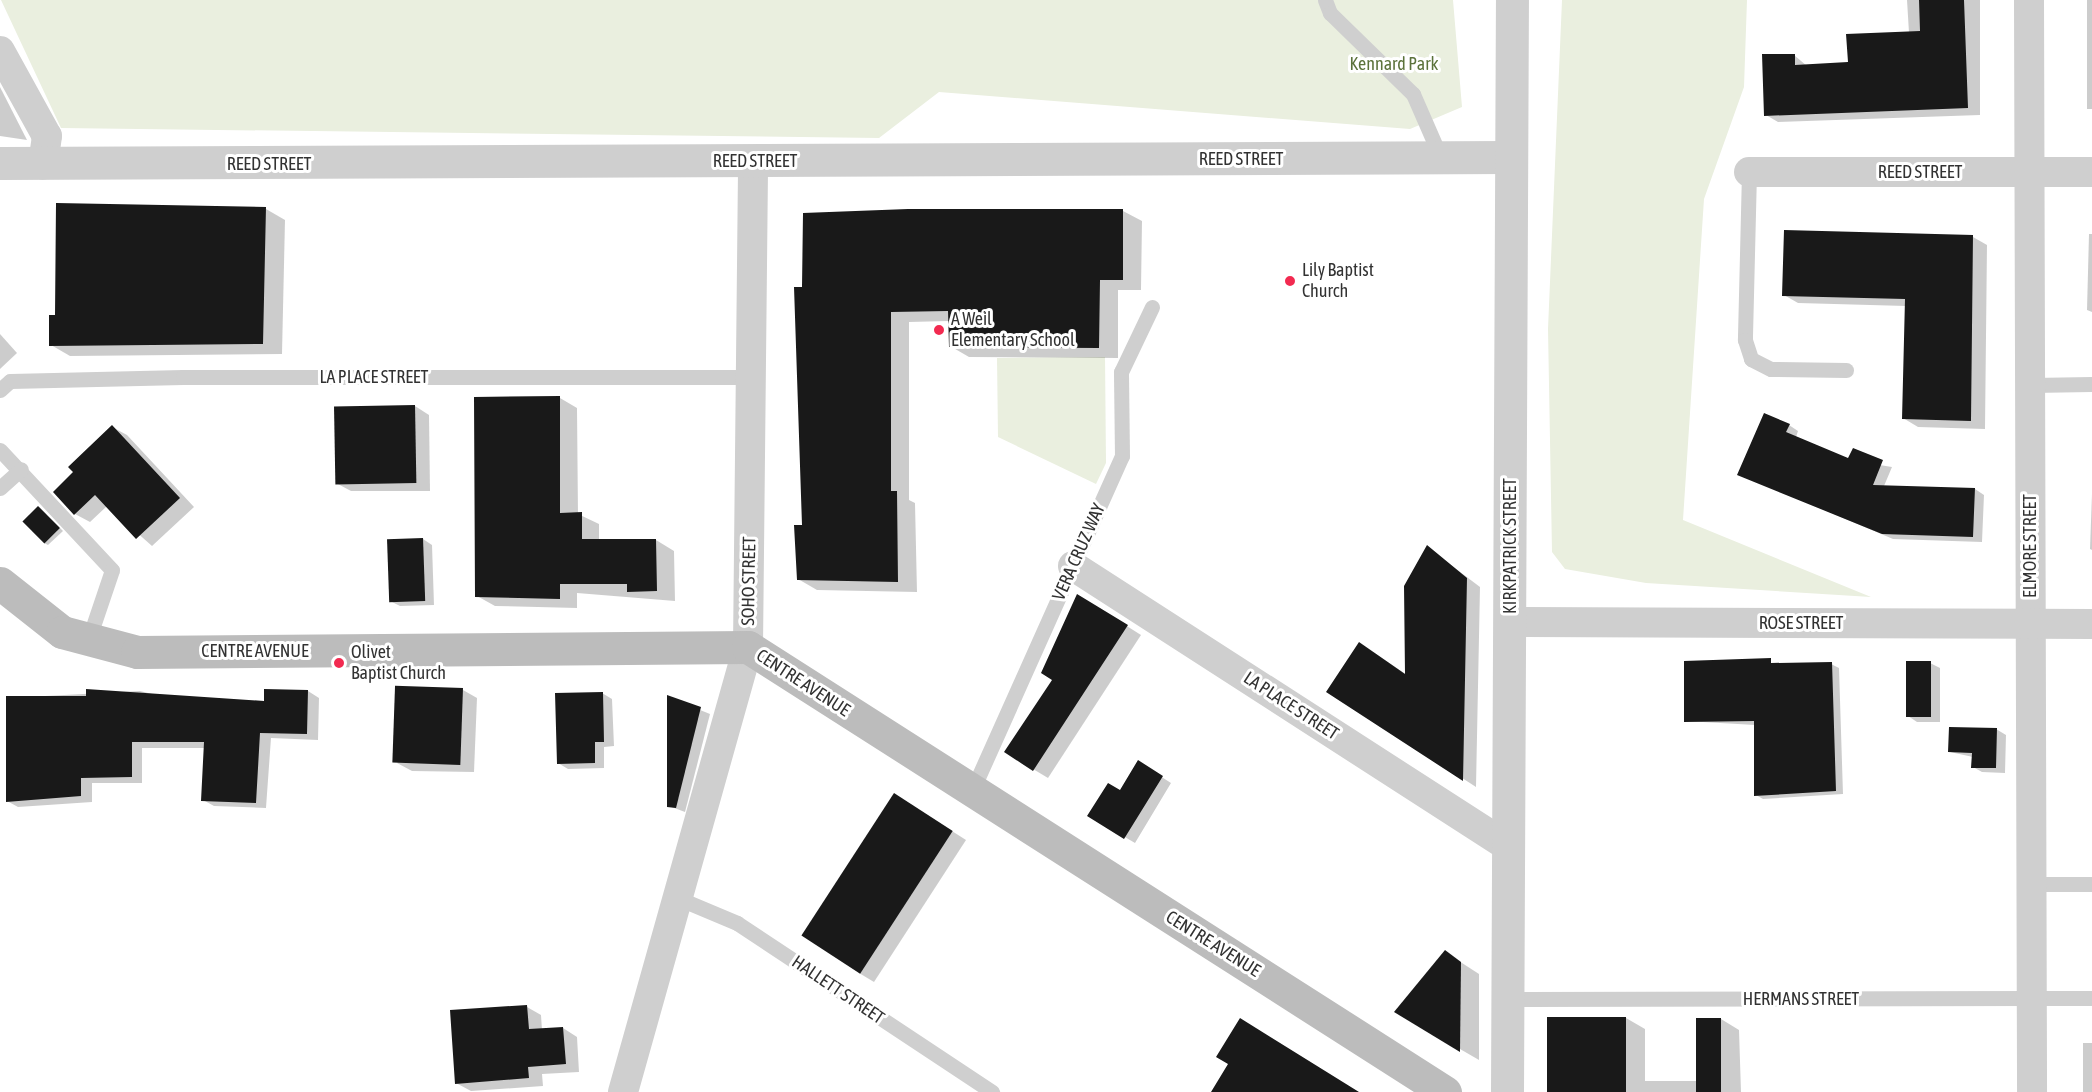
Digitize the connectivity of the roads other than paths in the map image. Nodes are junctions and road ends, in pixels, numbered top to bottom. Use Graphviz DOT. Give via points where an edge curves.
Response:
graph roads {
  1 [pos="1325,0"];
  2 [pos="1512,0"];
  3 [pos="2028,0"];
  4 [pos="0,51"];
  5 [pos="1510,157"];
  6 [pos="1440,158"];
  7 [pos="753,161"];
  8 [pos="0,162"];
  9 [pos="43,165"];
  10 [pos="1749,172"];
  11 [pos="2028,172"];
  12 [pos="2092,172"];
  13 [pos="1152,307"];
  14 [pos="1846,370"];
  15 [pos="752,377"];
  16 [pos="2092,384"];
  17 [pos="2030,385"];
  18 [pos="0,390"];
  19 [pos="0,450"];
  20 [pos="21,469"];
  21 [pos="0,488"];
  22 [pos="1073,566"];
  23 [pos="0,583"];
  24 [pos="1510,622"];
  25 [pos="2030,624"];
  26 [pos="2092,624"];
  27 [pos="88,641"];
  28 [pos="748,647"];
  29 [pos="972,791"];
  30 [pos="1509,847"];
  31 [pos="2031,884"];
  32 [pos="2092,884"];
  33 [pos="680,899"];
  34 [pos="2031,998"];
  35 [pos="2092,998"];
  36 [pos="1510,999"];
  37 [pos="623,1092"];
  38 [pos="992,1092"];
  39 [pos="1445,1092"];
  40 [pos="1507,1092"];
  41 [pos="2032,1092"];
  1 -- 6 [label="lane" via="1330,13 1413,94"];
  2 -- 5 [label="street, KIRKPATRICK STREET"];
  3 -- 11 [label="street, ELMORE STREET"];
  4 -- 9 [label="street" via="47,136"];
  5 -- 6 [label="street, REED STREET"];
  5 -- 24 [label="street, KIRKPATRICK STREET"];
  6 -- 7 [label="street, REED STREET"];
  7 -- 9 [label="street, REED STREET"];
  7 -- 15 [label="street, SOHO STREET"];
  8 -- 9 [label="street, REED STREET"];
  10 -- 11 [label="street, REED STREET"];
  10 -- 14 [label="lane" via="1744,340 1752,359 1771,369"];
  11 -- 12 [label="street, REED STREET"];
  11 -- 17 [label="street, ELMORE STREET"];
  13 -- 22 [label="lane, VERA CRUZ WAY" via="1121,372 1122,456"];
  15 -- 18 [label="lane, LA PLACE STREET" via="183,376 10,381"];
  15 -- 28 [label="street, SOHO STREET"];
  16 -- 17 [label="lane"];
  17 -- 25 [label="street, ELMORE STREET"];
  19 -- 20 [label="lane"];
  20 -- 21 [label="lane"];
  20 -- 27 [label="lane" via="112,570"];
  22 -- 29 [label="lane, VERA CRUZ WAY"];
  22 -- 30 [label="street, LA PLACE STREET"];
  23 -- 27 [label="main road, CENTRE AVENUE" via="62,632"];
  24 -- 25 [label="street, ROSE STREET"];
  24 -- 30 [label="street, KIRKPATRICK STREET"];
  25 -- 26 [label="street, ROSE STREET"];
  25 -- 31 [label="street, ELMORE STREET"];
  27 -- 28 [label="main road, CENTRE AVENUE" via="137,652"];
  28 -- 29 [label="main road, CENTRE AVENUE"];
  28 -- 33 [label="street, SOHO STREET"];
  29 -- 39 [label="main road, CENTRE AVENUE"];
  30 -- 36 [label="street, KIRKPATRICK STREET"];
  31 -- 32 [label="lane"];
  31 -- 34 [label="street, ELMORE STREET"];
  33 -- 37 [label="street, SOHO STREET"];
  33 -- 38 [label="lane, HALLETT STREET" via="737,923"];
  34 -- 35 [label="lane, HERMANS STREET"];
  34 -- 36 [label="lane, HERMANS STREET"];
  34 -- 41 [label="street, ELMORE STREET"];
  36 -- 40 [label="street, KIRKPATRICK STREET"];
}
